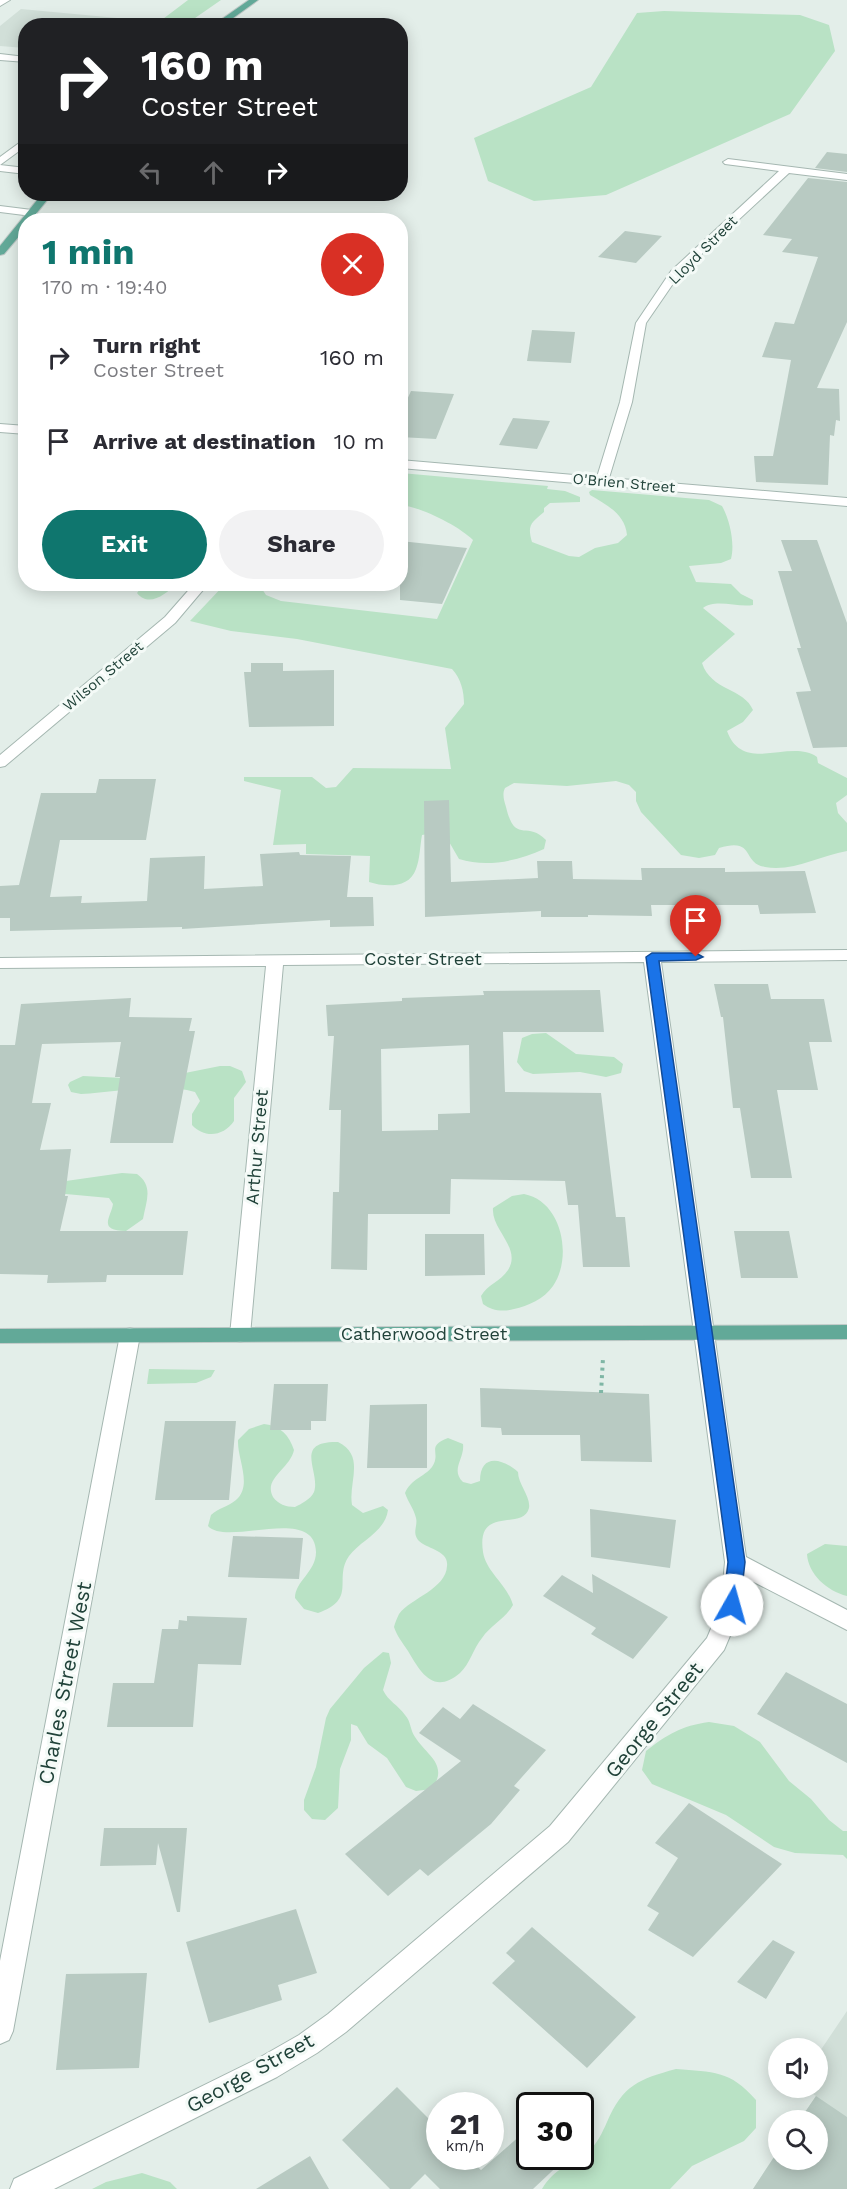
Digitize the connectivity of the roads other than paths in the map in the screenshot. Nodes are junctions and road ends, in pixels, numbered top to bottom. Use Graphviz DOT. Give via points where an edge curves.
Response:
graph roads {
  1 [pos="6,0"];
  2 [pos="254,0"];
  3 [pos="0,4"];
  4 [pos="228,18"];
  5 [pos="0,57"];
  6 [pos="18,59"];
  7 [pos="18,147"];
  8 [pos="0,162"];
  9 [pos="728,162"];
  10 [pos="0,168"];
  11 [pos="18,170"];
  12 [pos="786,170"];
  13 [pos="847,177"];
  14 [pos="41,201"];
  15 [pos="0,209"];
  16 [pos="32,213"];
  17 [pos="18,215"];
  18 [pos="18,230"];
  19 [pos="0,252"];
  20 [pos="0,428"];
  21 [pos="18,429"];
  22 [pos="408,465"];
  23 [pos="602,481"];
  24 [pos="847,502"];
  25 [pos="195,591"];
  26 [pos="0,764"];
  27 [pos="847,955"];
  28 [pos="652,957"];
  29 [pos="275,960"];
  30 [pos="0,963"];
  31 [pos="847,1332"];
  32 [pos="705,1333"];
  33 [pos="130,1335"];
  34 [pos="240,1335"];
  35 [pos="0,1336"];
  36 [pos="736,1562"];
  37 [pos="847,1621"];
  38 [pos="0,2031"];
  39 [pos="24,2189"];
  1 -- 3 [label="street"];
  2 -- 4 [label="main road"];
  5 -- 6 [label="street"];
  7 -- 8 [label="street"];
  9 -- 12 [label="street"];
  10 -- 11 [label="street"];
  12 -- 13 [label="street"];
  12 -- 23 [label="street, Lloyd Street" via="675,273 641,323 626,402"];
  14 -- 16 [label="main road"];
  15 -- 17 [label="street"];
  18 -- 19 [label="main road"];
  20 -- 21 [label="street"];
  22 -- 23 [label="street, O'Brien Street"];
  23 -- 24 [label="street, O'Brien Street"];
  25 -- 26 [label="street, Wilson Street" via="170,620"];
  27 -- 28 [label="street, Coster Street"];
  28 -- 29 [label="street, Coster Street"];
  28 -- 32 [label="street, George Street"];
  29 -- 30 [label="street, Coster Street"];
  29 -- 34 [label="street, Arthur Street"];
  31 -- 32 [label="main road, Catherwood Street"];
  32 -- 34 [label="main road, Catherwood Street"];
  32 -- 36 [label="street, George Street"];
  33 -- 34 [label="main road, Catherwood Street"];
  33 -- 35 [label="main road, Catherwood Street"];
  33 -- 38 [label="street, Charles Street West"];
  36 -- 37 [label="street"];
  36 -- 39 [label="street, George Street" via="732,1605 716,1643 571,1821 512,1876 308,2044"];
}
